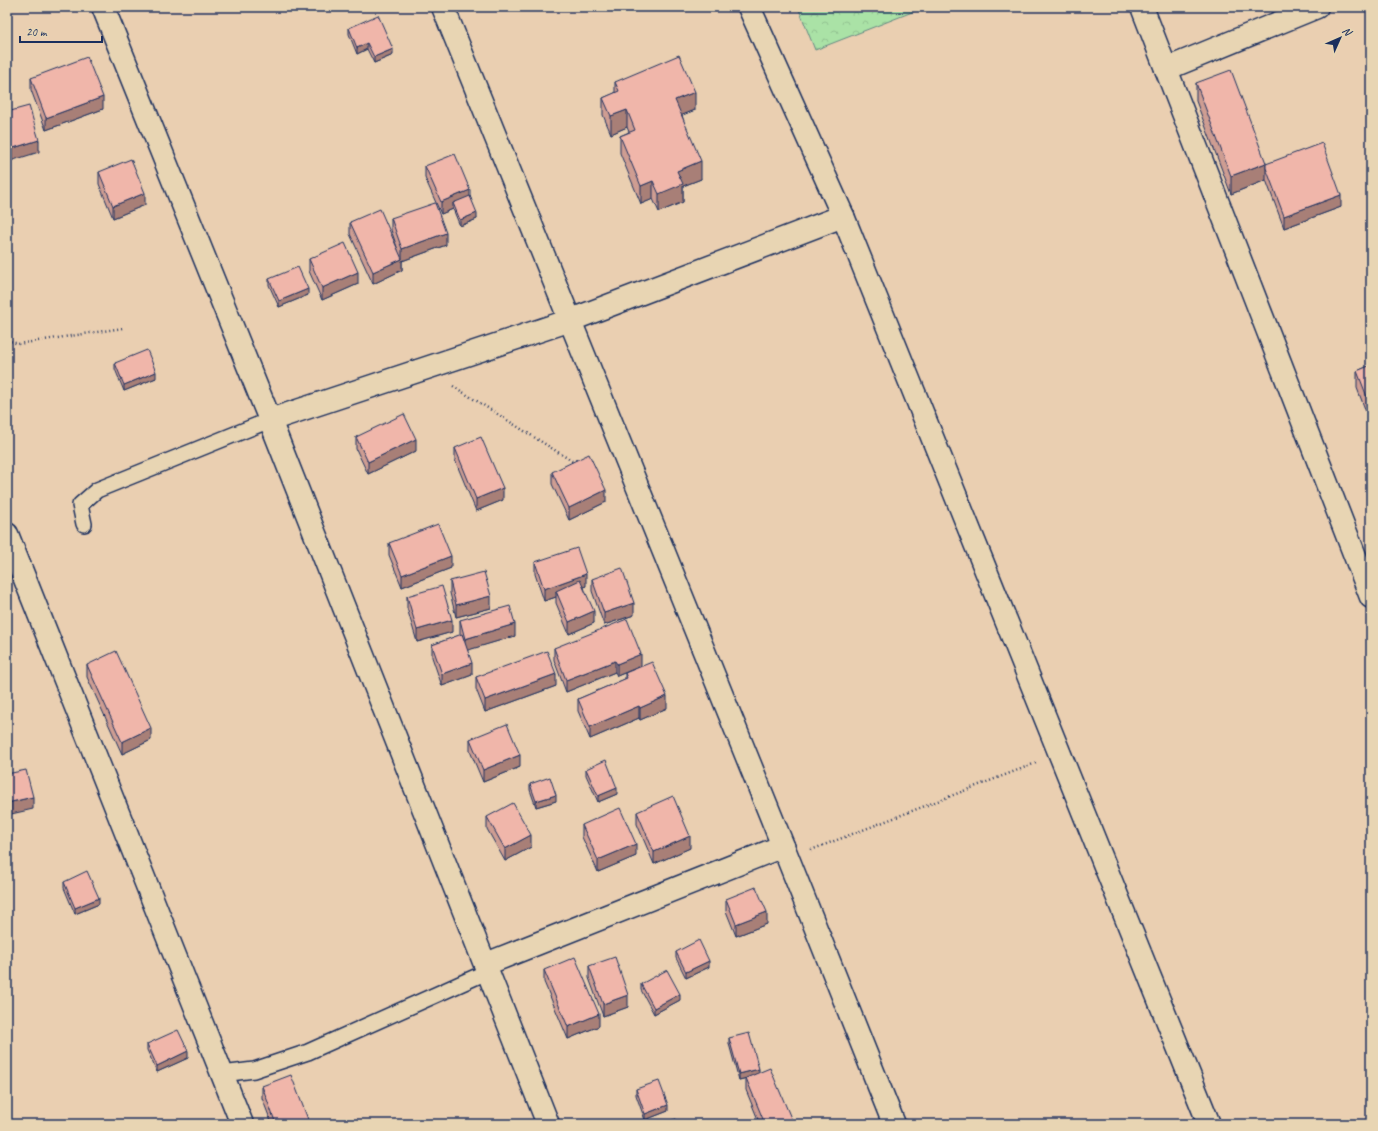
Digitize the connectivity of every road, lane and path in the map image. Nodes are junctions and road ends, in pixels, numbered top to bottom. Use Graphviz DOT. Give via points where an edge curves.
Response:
graph roads {
  1 [pos="103,7"];
  2 [pos="443,7"];
  3 [pos="750,7"];
  4 [pos="1142,7"];
  5 [pos="1317,7"];
  6 [pos="1166,69"];
  7 [pos="843,216"];
  8 [pos="571,320"];
  9 [pos="123,328"];
  10 [pos="7,340"];
  11 [pos="425,369"];
  12 [pos="270,420"];
  13 [pos="580,460"];
  14 [pos="84,524"];
  15 [pos="7,534"];
  16 [pos="1371,596"];
  17 [pos="1059,754"];
  18 [pos="785,852"];
  19 [pos="488,968"];
  20 [pos="222,1074"];
  21 [pos="242,1124"];
  22 [pos="548,1124"];
  23 [pos="894,1124"];
  24 [pos="1209,1124"];
  1 -- 12 [label="street"];
  2 -- 8 [label="street"];
  3 -- 7 [label="street"];
  4 -- 6 [label="street"];
  5 -- 6 [label="street"];
  6 -- 16 [label="street"];
  7 -- 8 [label="street"];
  7 -- 17 [label="street"];
  8 -- 11 [label="street"];
  8 -- 18 [label="street"];
  9 -- 10 [label="path" via="18,344"];
  11 -- 12 [label="street"];
  11 -- 13 [label="path" via="572,461"];
  12 -- 14 [label="lane" via="97,490 80,505"];
  12 -- 19 [label="street"];
  15 -- 20 [label="street"];
  17 -- 18 [label="path"];
  17 -- 24 [label="street"];
  18 -- 19 [label="street"];
  18 -- 23 [label="street"];
  19 -- 20 [label="lane" via="308,1052 254,1070"];
  19 -- 22 [label="street"];
  20 -- 21 [label="street"];
}
